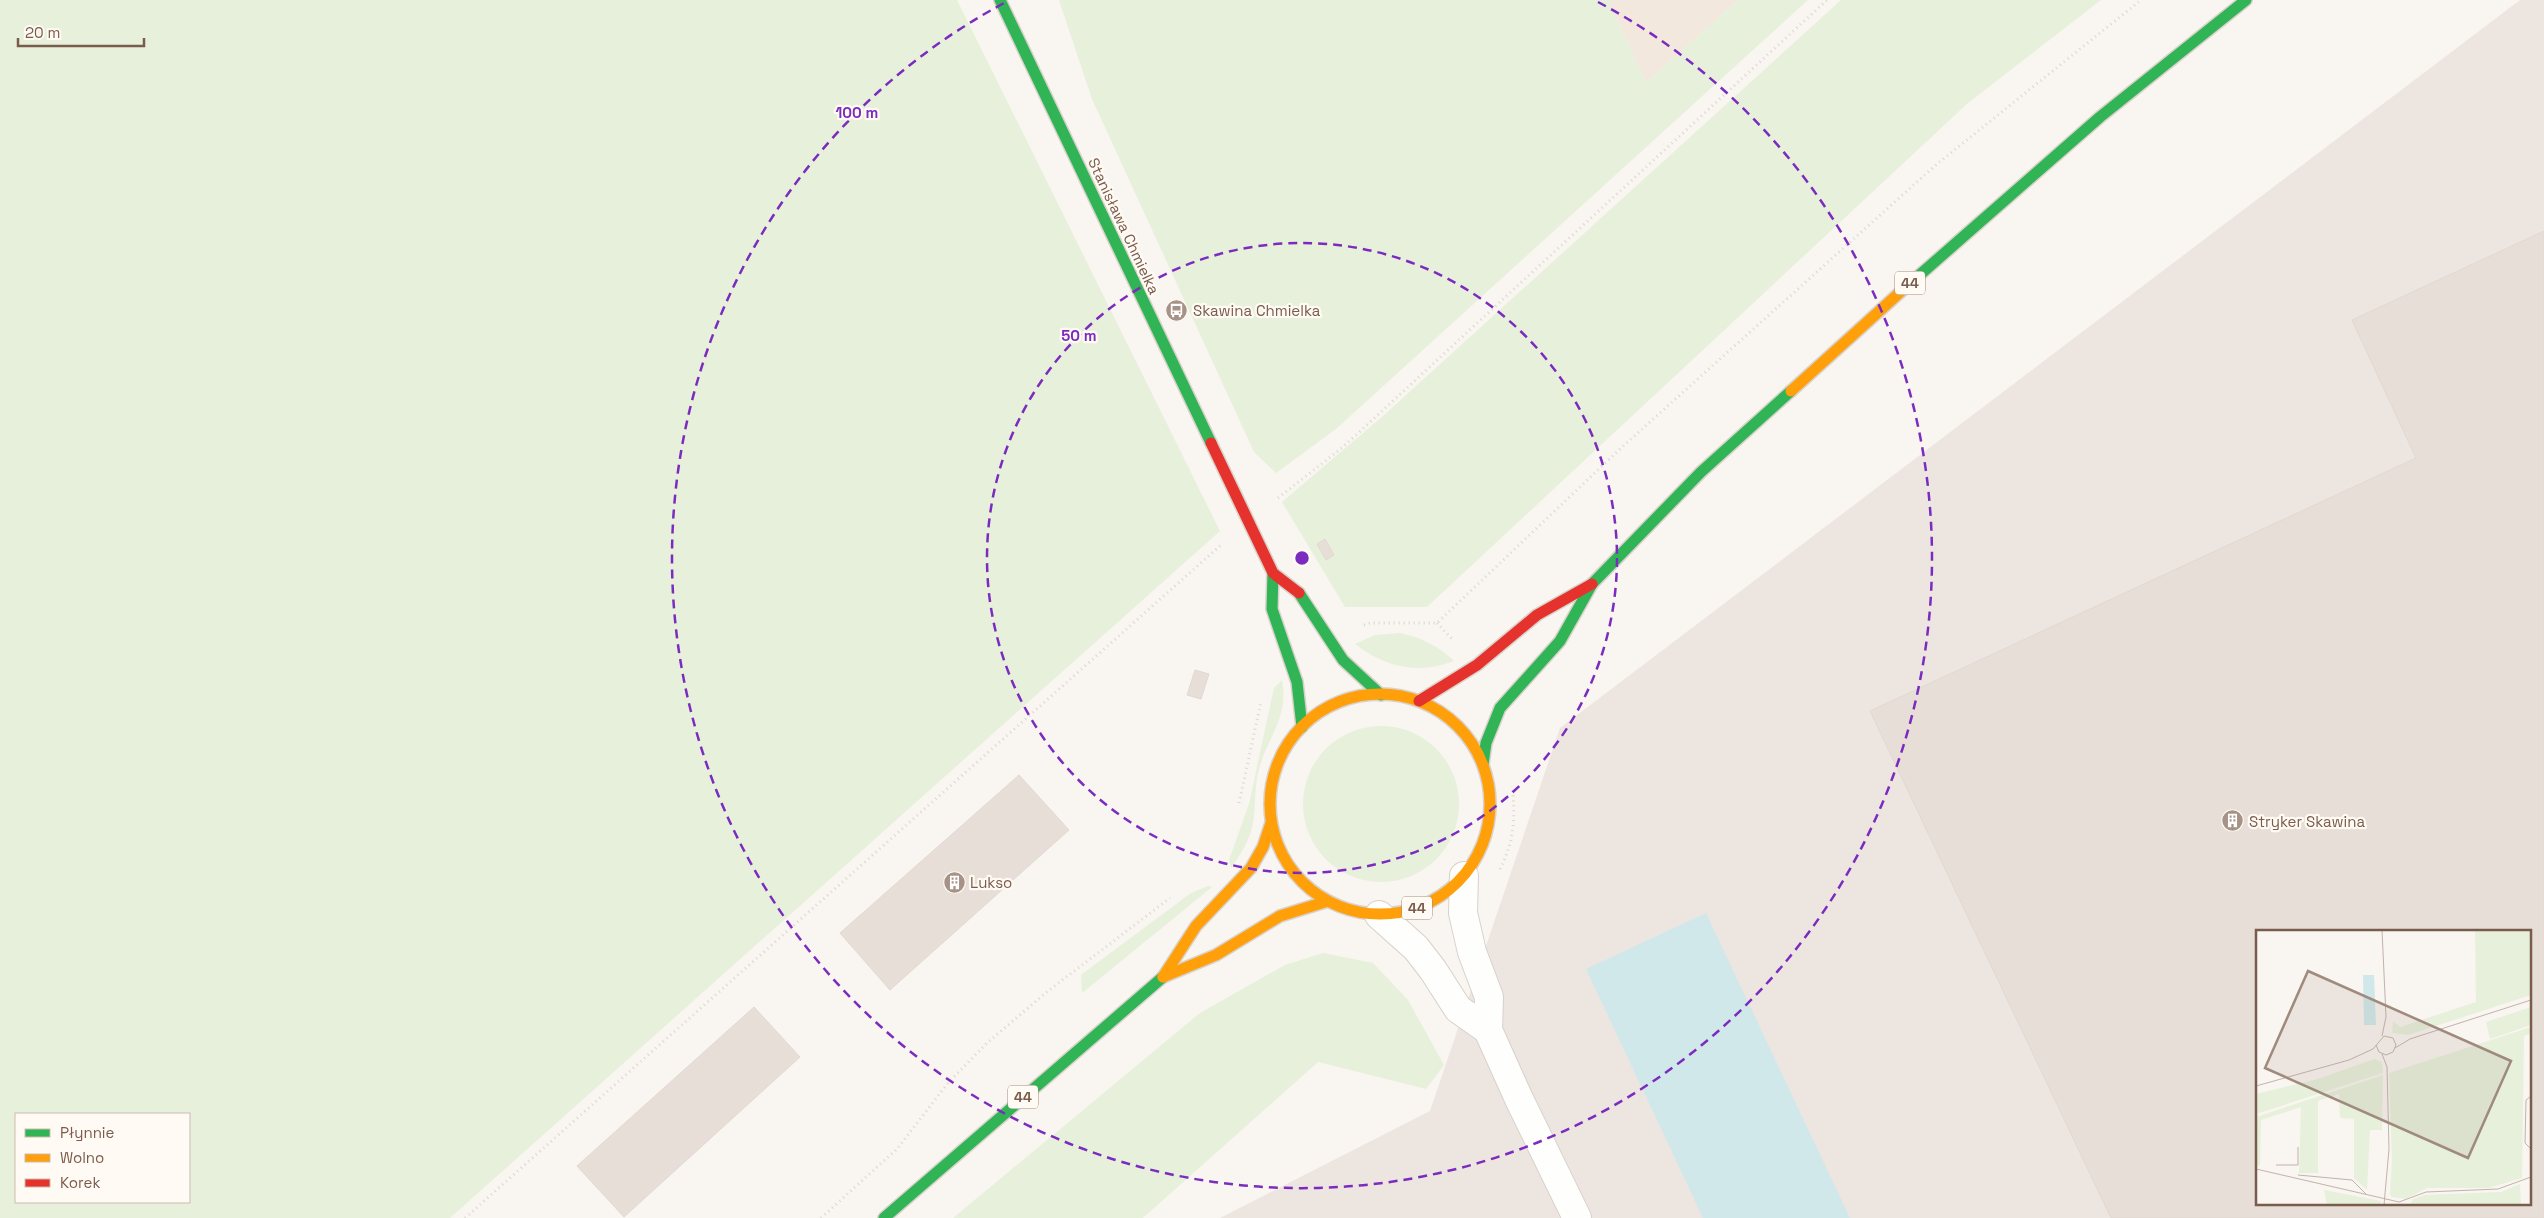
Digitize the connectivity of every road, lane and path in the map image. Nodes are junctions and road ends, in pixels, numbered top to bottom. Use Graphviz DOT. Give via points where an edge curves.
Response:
graph roads {
  1 [pos="1000,0"];
  2 [pos="1827,0"];
  3 [pos="2141,0"];
  4 [pos="2246,0"];
  5 [pos="1247,521"];
  6 [pos="1273,573"];
  7 [pos="1592,584"];
  8 [pos="1361,626"];
  9 [pos="1381,695"];
  10 [pos="1262,700"];
  11 [pos="1418,701"];
  12 [pos="1302,727"];
  13 [pos="1483,764"];
  14 [pos="1511,778"];
  15 [pos="1237,812"];
  16 [pos="1271,822"];
  17 [pos="1464,876"];
  18 [pos="1496,876"];
  19 [pos="1178,892"];
  20 [pos="1328,902"];
  21 [pos="1379,915"];
  22 [pos="1163,977"];
  23 [pos="1488,1030"];
  24 [pos="465,1218"];
  25 [pos="821,1218"];
  26 [pos="884,1218"];
  27 [pos="1577,1218"];
  1 -- 5 [label="main road, Stanisława Chmielka"];
  2 -- 5 [label="path" via="1343,447"];
  3 -- 8 [label="path" via="1929,170 1621,448 1437,623 1370,623"];
  4 -- 7 [label="main road, 44" via="2100,117 1973,226 1701,472"];
  5 -- 6 [label="main road, Stanisława Chmielka"];
  5 -- 24 [label="path"];
  6 -- 9 [label="main road, Stanisława Chmielka" via="1302,596 1343,660"];
  6 -- 12 [label="main road, Stanisława Chmielka" via="1272,609 1297,682"];
  7 -- 11 [label="main road, 44" via="1537,614 1477,665"];
  7 -- 13 [label="main road, 44" via="1560,641 1500,708 1486,743"];
  9 -- 11 [label="main road, 44"];
  9 -- 12 [label="main road, 44" via="1359,696 1338,702"];
  10 -- 15 [label="path"];
  11 -- 13 [label="main road, 44" via="1439,711 1457,726"];
  12 -- 16 [label="main road, 44" via="1288,744 1272,782"];
  13 -- 17 [label="main road, 44" via="1490,793 1489,823 1476,860"];
  14 -- 18 [label="path" via="1514,828 1509,849"];
  16 -- 20 [label="main road, 44" via="1278,847 1290,869 1307,888"];
  16 -- 22 [label="main road, 44" via="1263,847 1251,868 1196,926"];
  17 -- 21 [label="main road, 44" via="1446,893 1425,905"];
  17 -- 23 [label="street" via="1463,914 1472,952 1489,997"];
  19 -- 25 [label="path" via="1048,991 987,1043 948,1083 897,1149"];
  20 -- 21 [label="main road, 44" via="1344,909"];
  20 -- 22 [label="main road, 44" via="1280,916 1216,955"];
  21 -- 23 [label="street" via="1416,948 1458,1009"];
  22 -- 26 [label="main road, 44"];
  23 -- 27 [label="street"];
}
